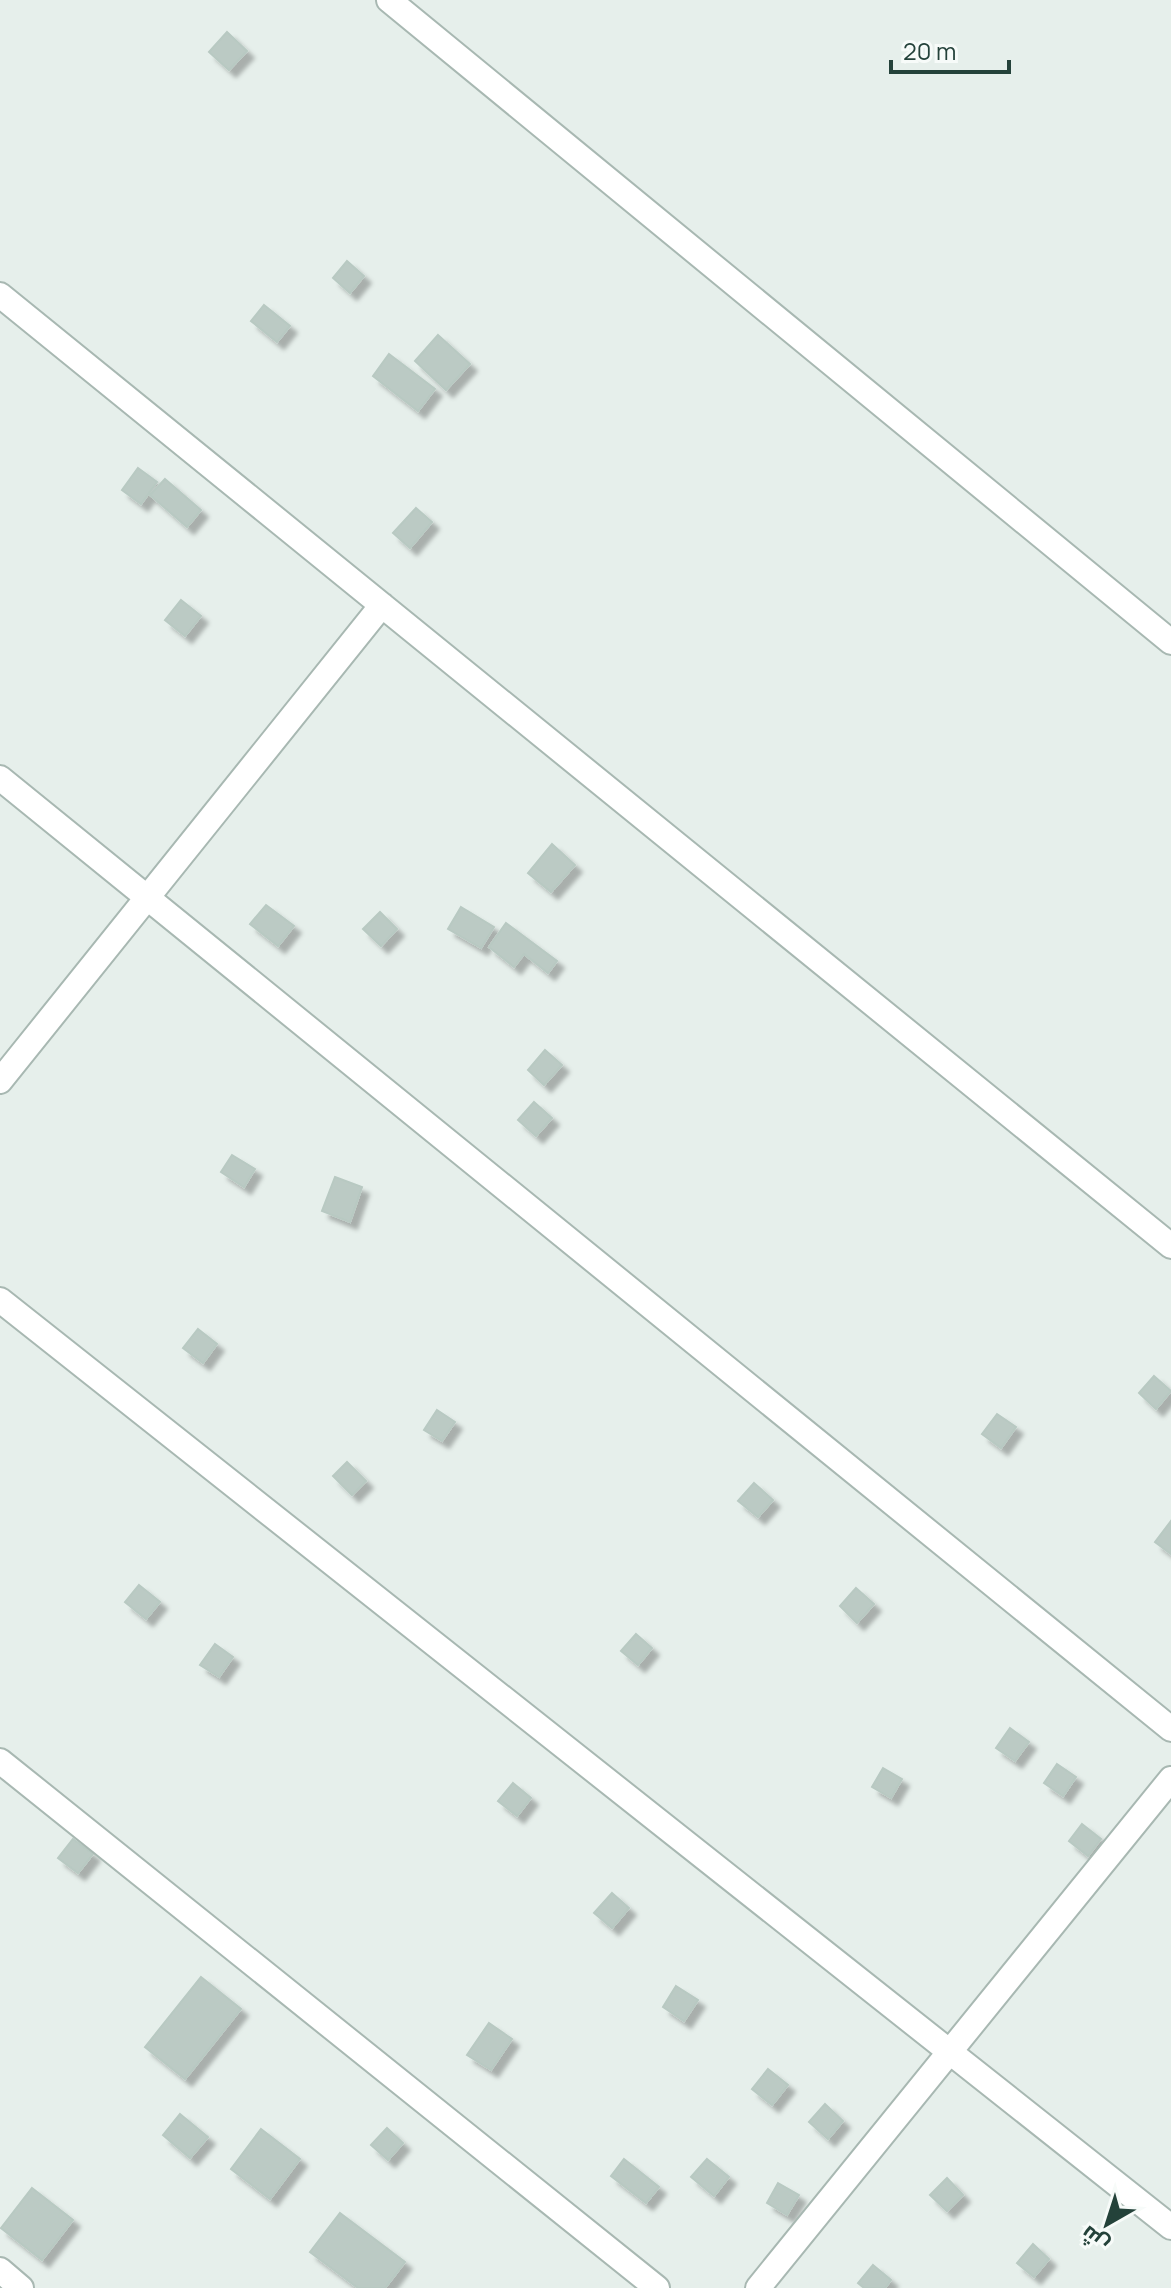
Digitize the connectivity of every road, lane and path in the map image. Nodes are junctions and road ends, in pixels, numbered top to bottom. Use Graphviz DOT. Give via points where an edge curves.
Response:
graph roads {
  1 [pos="389,0"];
  2 [pos="0,295"];
  3 [pos="382,605"];
  4 [pos="1171,642"];
  5 [pos="0,778"];
  6 [pos="147,898"];
  7 [pos="0,1081"];
  8 [pos="1171,1246"];
  9 [pos="0,1300"];
  10 [pos="1171,1729"];
  11 [pos="0,1761"];
  12 [pos="1171,1779"];
  13 [pos="950,2052"];
  14 [pos="1171,2227"];
  15 [pos="0,2270"];
  16 [pos="21,2288"];
  17 [pos="657,2288"];
  18 [pos="758,2288"];
  1 -- 4 [label="street"];
  2 -- 3 [label="street"];
  3 -- 6 [label="street"];
  3 -- 8 [label="street"];
  5 -- 6 [label="street"];
  6 -- 7 [label="street"];
  6 -- 10 [label="street"];
  9 -- 13 [label="street"];
  11 -- 17 [label="street"];
  12 -- 13 [label="street"];
  13 -- 14 [label="street"];
  13 -- 18 [label="street"];
  15 -- 16 [label="street"];
}
